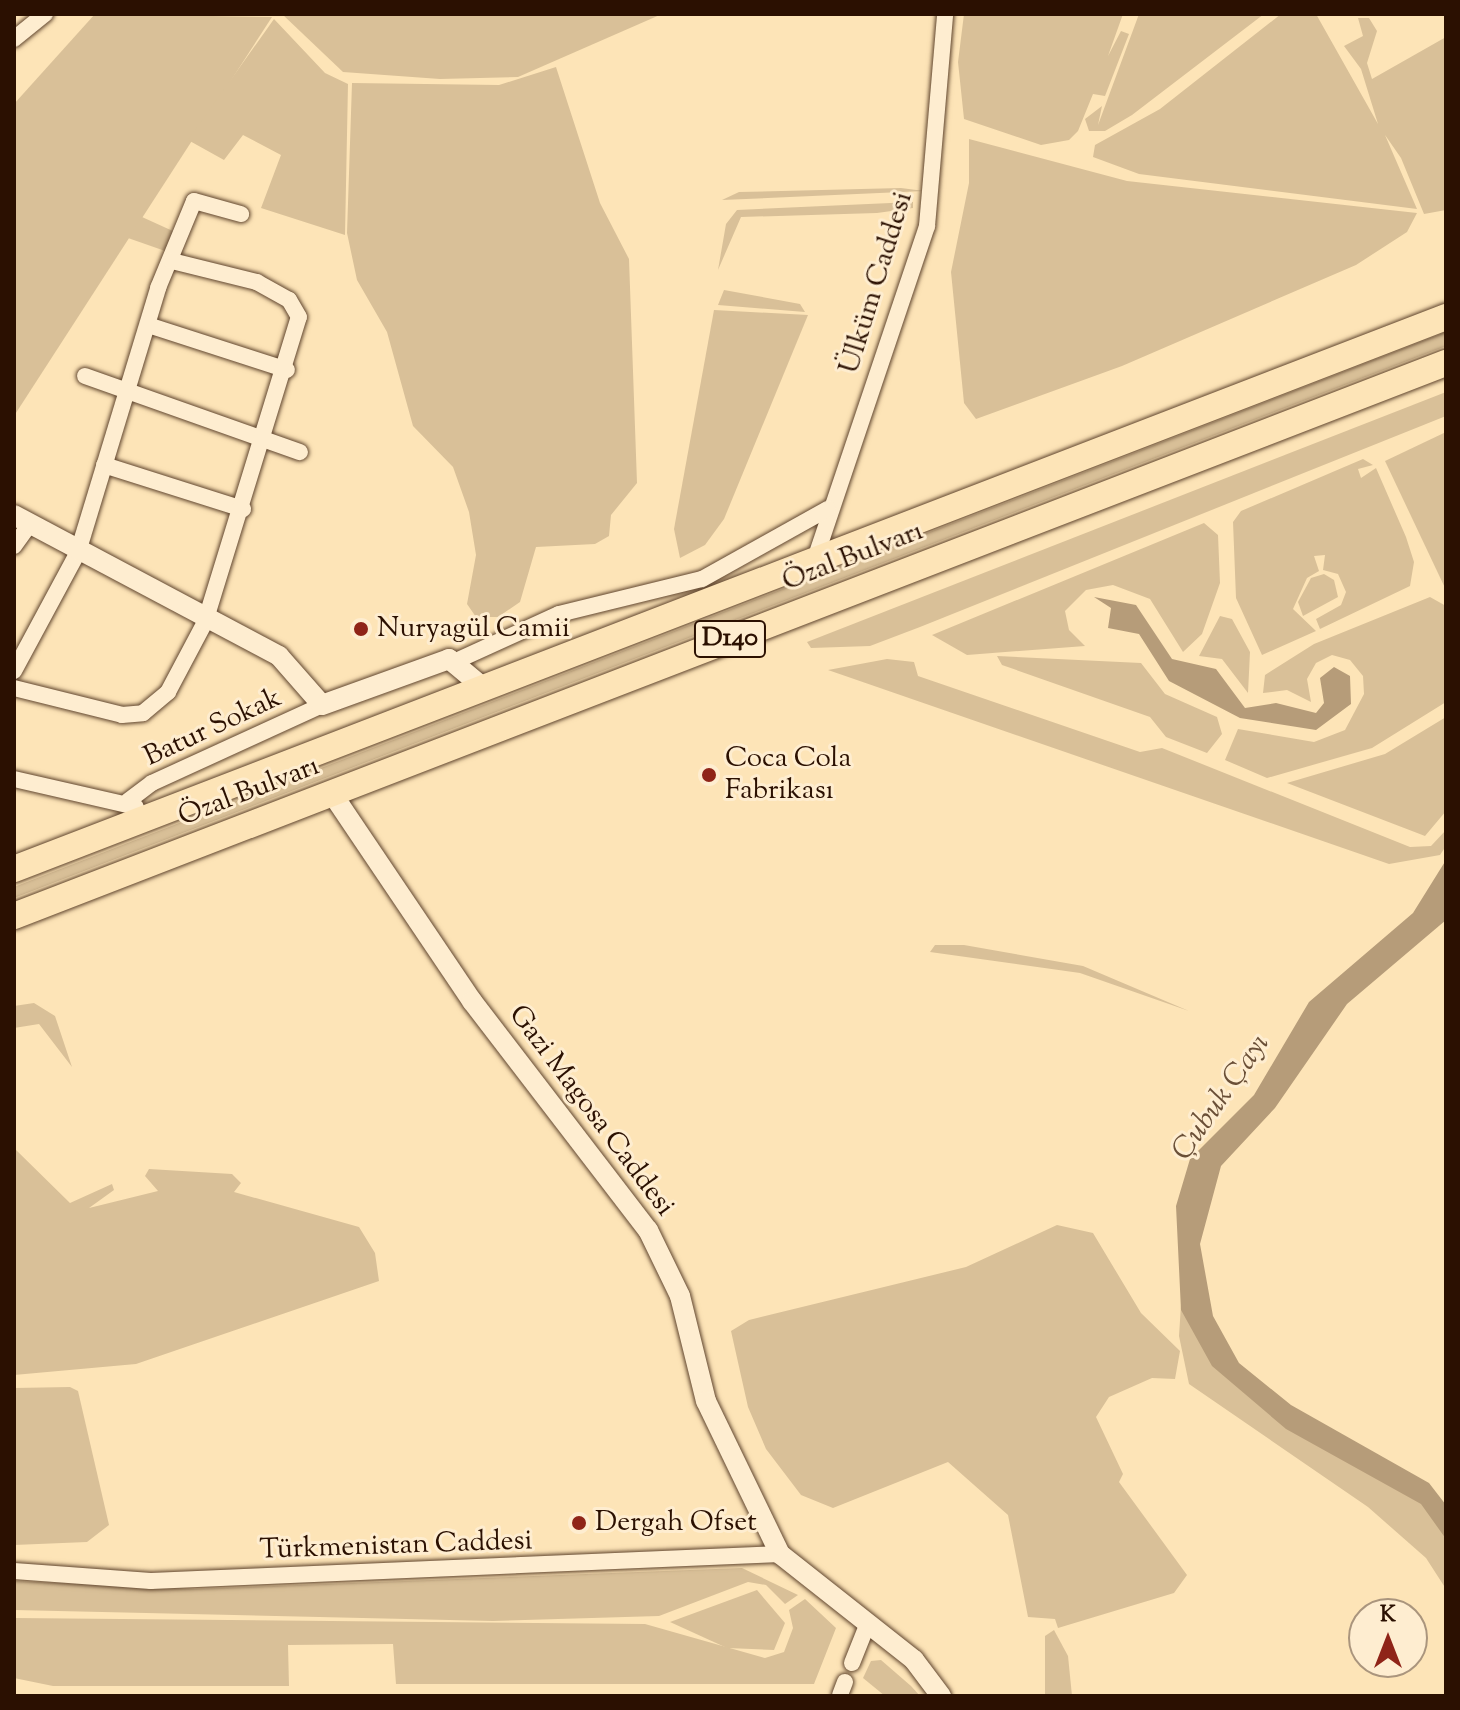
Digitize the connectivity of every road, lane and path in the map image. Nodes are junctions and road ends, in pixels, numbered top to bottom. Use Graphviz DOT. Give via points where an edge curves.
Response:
graph roads {
  1 [pos="45,14"];
  2 [pos="945,14"];
  3 [pos="14,39"];
  4 [pos="241,214"];
  5 [pos="172,261"];
  6 [pos="1446,317"];
  7 [pos="148,325"];
  8 [pos="1446,363"];
  9 [pos="287,370"];
  10 [pos="85,376"];
  11 [pos="128,391"];
  12 [pos="266,440"];
  13 [pos="300,452"];
  14 [pos="104,465"];
  15 [pos="829,508"];
  16 [pos="243,509"];
  17 [pos="22,520"];
  18 [pos="14,546"];
  19 [pos="78,552"];
  20 [pos="815,559"];
  21 [pos="205,622"];
  22 [pos="456,661"];
  23 [pos="14,671"];
  24 [pos="14,688"];
  25 [pos="485,689"];
  26 [pos="322,705"];
  27 [pos="14,779"];
  28 [pos="333,795"];
  29 [pos="128,801"];
  30 [pos="151,817"];
  31 [pos="14,869"];
  32 [pos="14,916"];
  33 [pos="780,1554"];
  34 [pos="14,1571"];
  35 [pos="868,1623"];
  36 [pos="852,1663"];
  37 [pos="941,1696"];
  1 -- 3 [label="street"];
  2 -- 15 [label="street, Ülküm Caddesi" via="927,226"];
  4 -- 5 [label="street" via="194,201"];
  5 -- 7 [label="street"];
  5 -- 9 [label="street" via="216,268 289,300 299,317"];
  6 -- 20 [label="highway, Özal Bulvarı / D140"];
  7 -- 9 [label="street"];
  7 -- 11 [label="street"];
  8 -- 28 [label="highway, Özal Bulvarı / D140"];
  9 -- 12 [label="street"];
  10 -- 11 [label="street"];
  11 -- 12 [label="street"];
  11 -- 14 [label="street"];
  12 -- 13 [label="street"];
  12 -- 16 [label="street"];
  14 -- 16 [label="street"];
  14 -- 19 [label="street"];
  15 -- 20 [label="street, Ülküm Caddesi"];
  15 -- 22 [label="street" via="702,579 559,614"];
  16 -- 21 [label="street"];
  17 -- 18 [label="street"];
  17 -- 19 [label="street"];
  19 -- 21 [label="street"];
  19 -- 23 [label="street"];
  20 -- 25 [label="highway, Özal Bulvarı / D140"];
  21 -- 24 [label="street" via="168,692 143,713 122,715"];
  21 -- 26 [label="street" via="279,656"];
  22 -- 25 [label="street"];
  22 -- 26 [label="street" via="438,660"];
  25 -- 30 [label="highway, Özal Bulvarı / D140"];
  26 -- 29 [label="street, Batur Sokak" via="152,783"];
  27 -- 29 [label="street"];
  28 -- 32 [label="highway, Özal Bulvarı / D140"];
  28 -- 33 [label="street, Gazi Magosa Caddesi" via="472,1001 648,1230 680,1296 706,1401"];
  29 -- 30 [label="street"];
  30 -- 31 [label="highway, Özal Bulvarı / D140"];
  33 -- 34 [label="street, Türkmenistan Caddesi" via="151,1581"];
  33 -- 35 [label="street, Gazi Magosa Caddesi"];
  35 -- 36 [label="street"];
  35 -- 37 [label="street, Gazi Magosa Caddesi" via="914,1660"];
}
